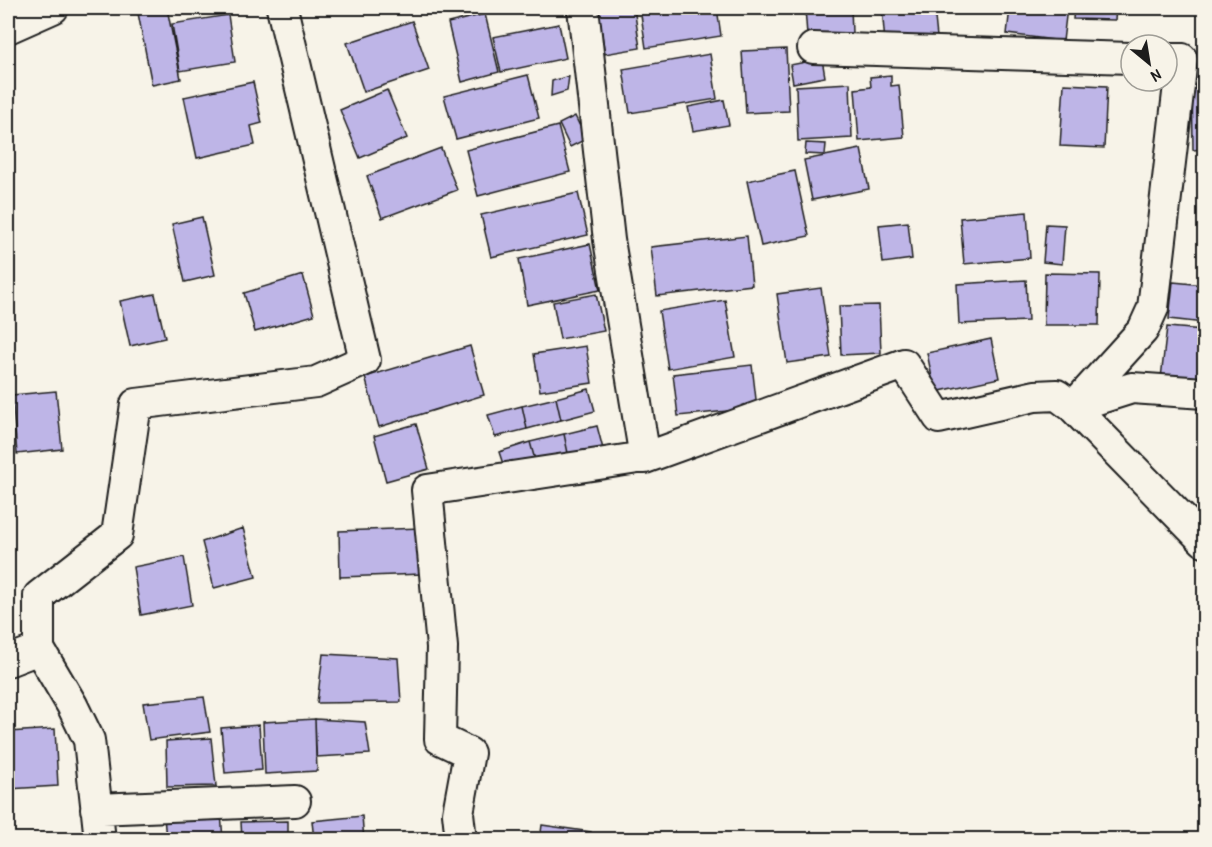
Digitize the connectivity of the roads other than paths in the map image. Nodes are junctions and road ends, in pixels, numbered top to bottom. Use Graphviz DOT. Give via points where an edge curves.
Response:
graph roads {
  1 [pos="53,8"];
  2 [pos="282,8"];
  3 [pos="583,8"];
  4 [pos="8,28"];
  5 [pos="813,48"];
  6 [pos="1119,58"];
  7 [pos="1179,59"];
  8 [pos="1179,84"];
  9 [pos="1178,93"];
  10 [pos="1204,393"];
  11 [pos="1072,407"];
  12 [pos="645,459"];
  13 [pos="1204,540"];
  14 [pos="39,649"];
  15 [pos="8,661"];
  16 [pos="295,801"];
  17 [pos="96,809"];
  18 [pos="100,840"];
  19 [pos="461,840"];
  1 -- 4 [label="street"];
  2 -- 14 [label="street" via="365,360 316,382 136,404 117,535 39,596"];
  3 -- 12 [label="street" via="609,240"];
  5 -- 6 [label="street"];
  7 -- 8 [label="street"];
  9 -- 11 [label="street" via="1152,308 1143,330"];
  10 -- 11 [label="street" via="1132,388"];
  11 -- 12 [label="street" via="1057,395 1035,396 939,418 904,364"];
  11 -- 13 [label="street"];
  12 -- 19 [label="street" via="427,490 442,647 440,739 469,753 458,813"];
  14 -- 15 [label="street"];
  14 -- 17 [label="street" via="89,740"];
  16 -- 17 [label="street"];
  17 -- 18 [label="street"];
}
